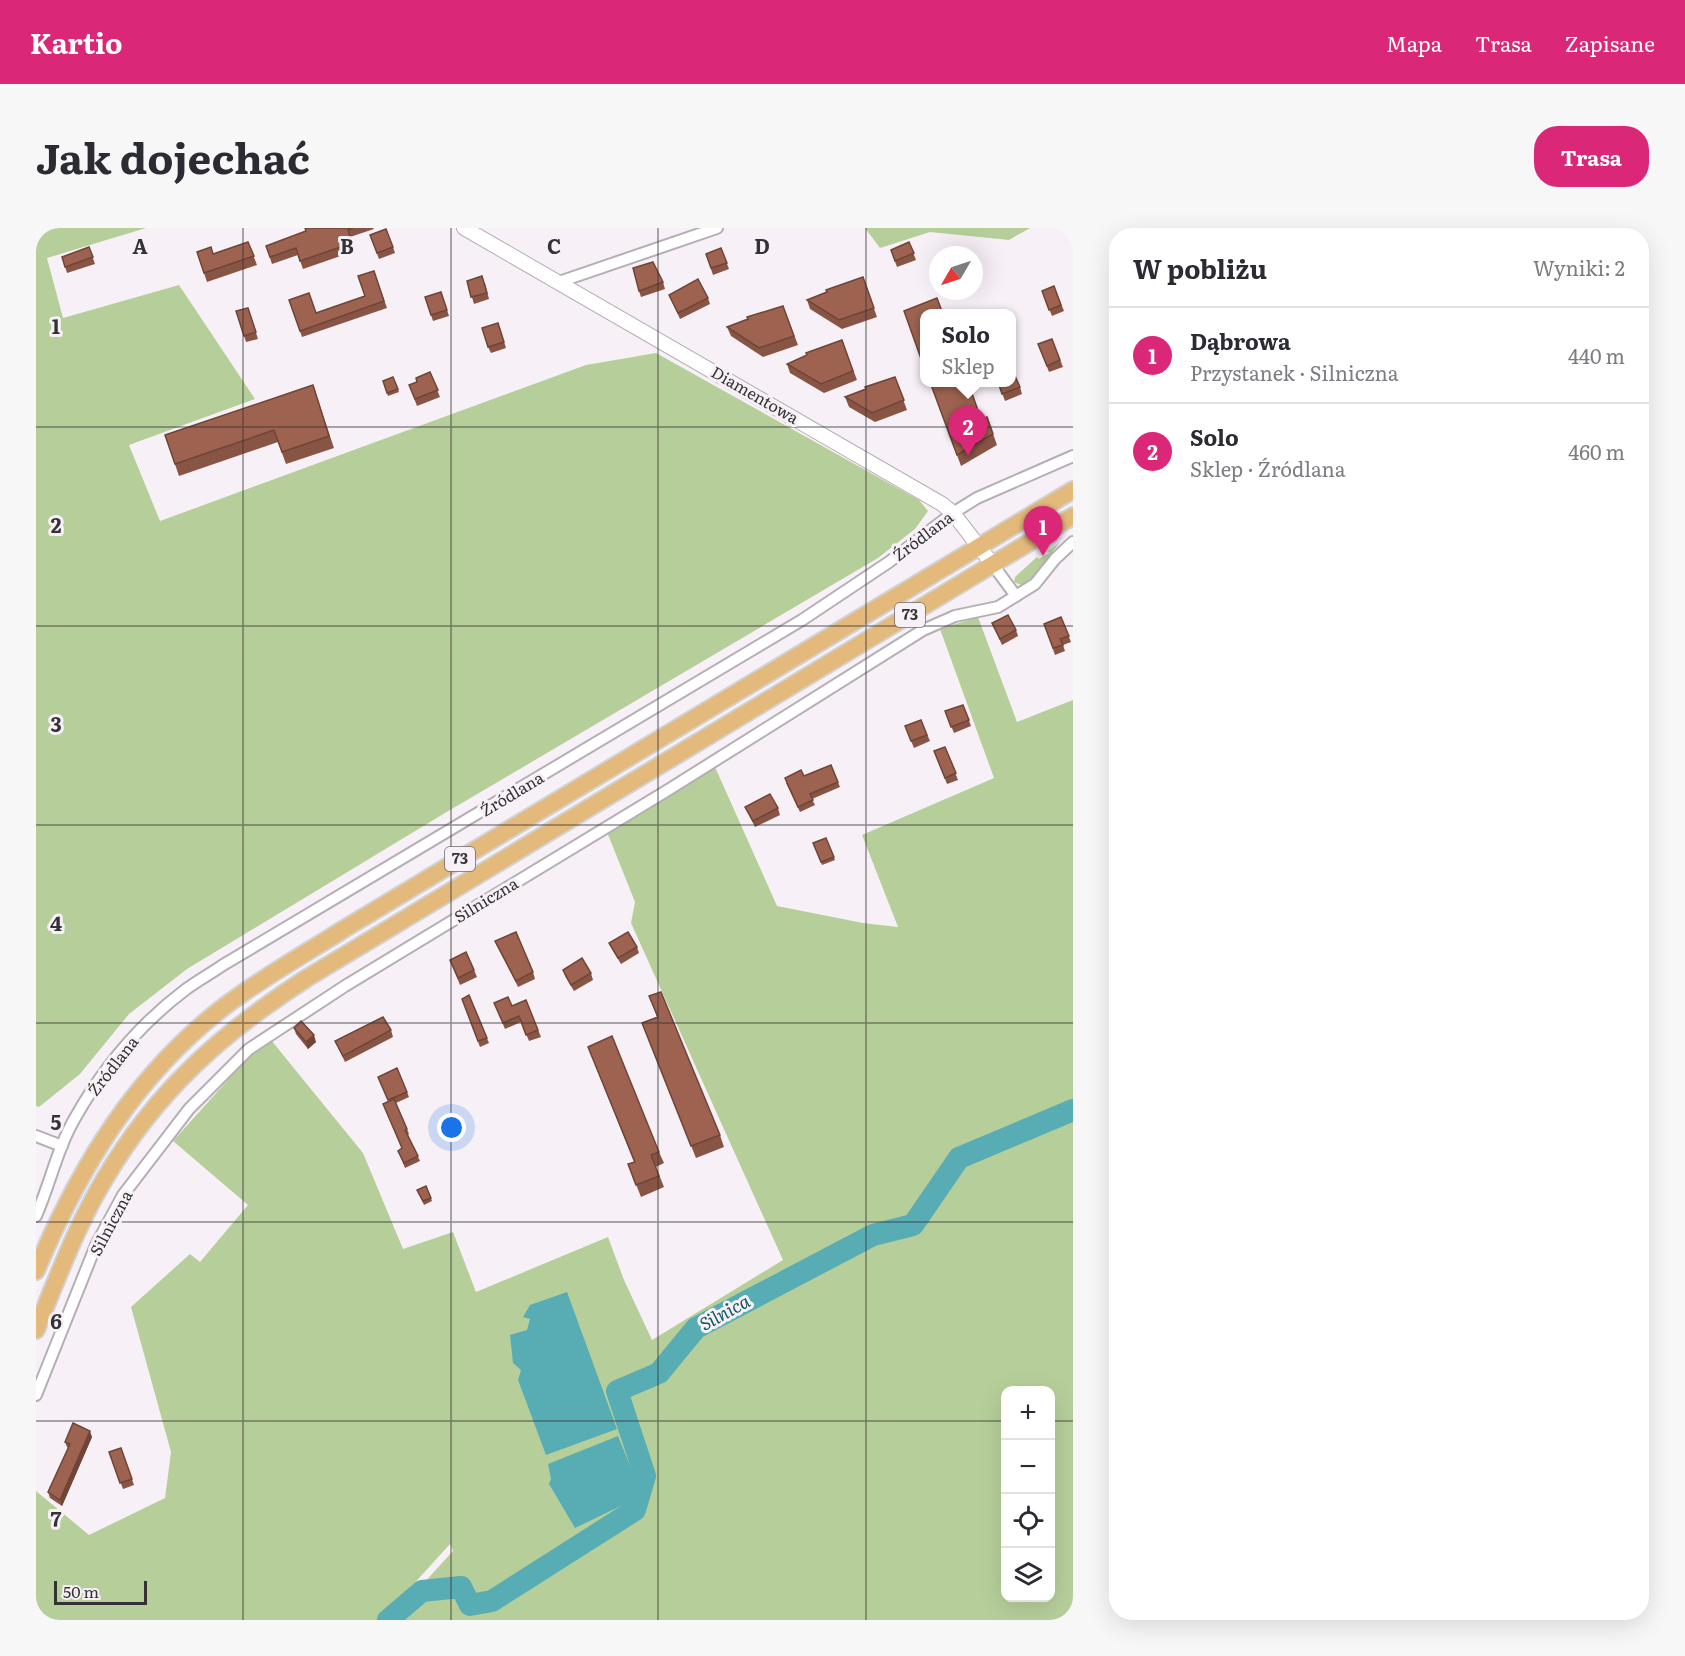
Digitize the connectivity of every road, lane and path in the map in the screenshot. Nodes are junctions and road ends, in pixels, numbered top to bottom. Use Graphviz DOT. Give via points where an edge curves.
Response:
graph roads {
  1 [pos="464,228"];
  2 [pos="717,228"];
  3 [pos="559,282"];
  4 [pos="1073,456"];
  5 [pos="1073,490"];
  6 [pos="953,513"];
  7 [pos="1073,516"];
  8 [pos="1073,542"];
  9 [pos="980,547"];
  10 [pos="993,564"];
  11 [pos="1016,596"];
  12 [pos="36,1136"];
  13 [pos="62,1146"];
  14 [pos="36,1216"];
  15 [pos="36,1271"];
  16 [pos="36,1330"];
  17 [pos="36,1395"];
  1 -- 3 [label="street, Diamentowa"];
  2 -- 3 [label="street"];
  3 -- 6 [label="street, Diamentowa"];
  4 -- 6 [label="street, Źródlana" via="988,493"];
  5 -- 9 [label="main road, 73"];
  6 -- 9 [label="street, Diamentowa"];
  6 -- 13 [label="street, Źródlana" via="802,620 185,990 120,1053 74,1119"];
  7 -- 10 [label="main road, 73"];
  8 -- 11 [label="street, Silniczna" via="1035,584"];
  9 -- 10 [label="street, Diamentowa"];
  9 -- 15 [label="main road, 73" via="344,929 224,1007 164,1063 107,1132 60,1215"];
  10 -- 11 [label="street, Diamentowa"];
  10 -- 16 [label="main road, 73" via="307,978 243,1022 181,1078 124,1148 89,1209"];
  11 -- 17 [label="street, Silniczna" via="998,607 955,616 923,630 249,1049 189,1108 123,1195 96,1245"];
  12 -- 13 [label="street"];
  13 -- 14 [label="street, Źródlana"];
}
